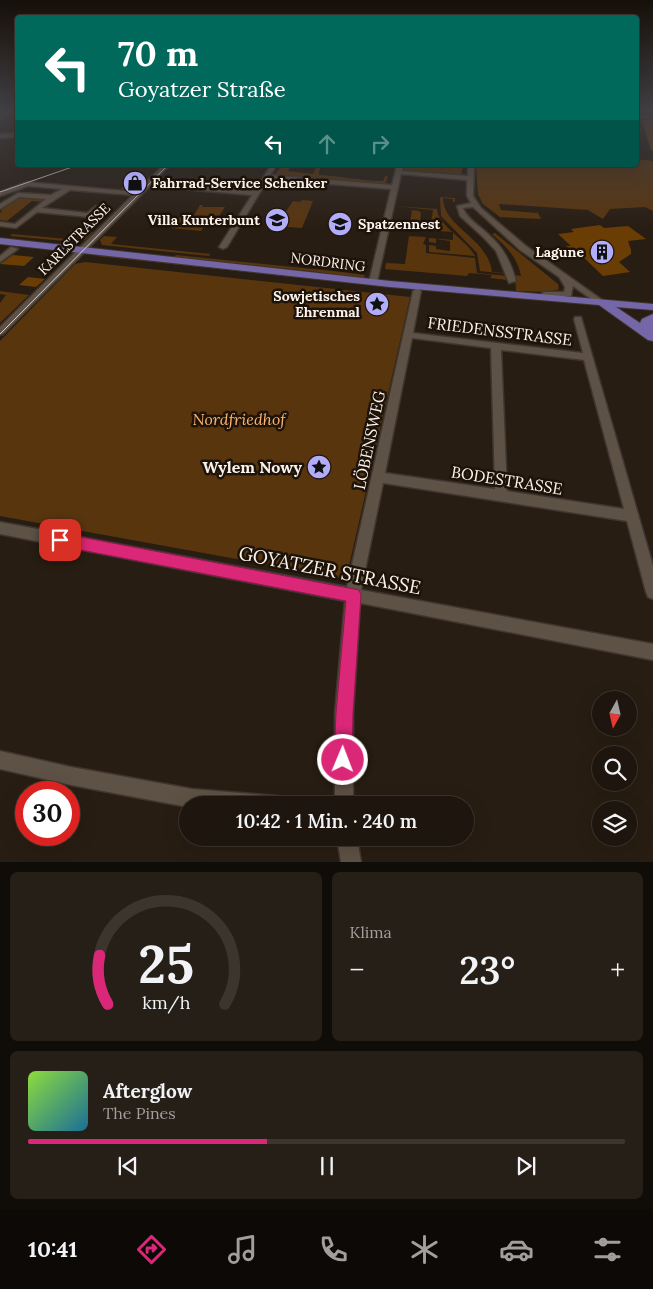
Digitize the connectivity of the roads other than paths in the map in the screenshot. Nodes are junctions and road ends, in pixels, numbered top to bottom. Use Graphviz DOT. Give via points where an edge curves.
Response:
graph roads {
  1 [pos="166,167"];
  2 [pos="273,167"];
  3 [pos="471,167"];
  4 [pos="399,169"];
  5 [pos="267,177"];
  6 [pos="469,178"];
  7 [pos="149,184"];
  8 [pos="394,187"];
  9 [pos="68,188"];
  10 [pos="10,190"];
  11 [pos="257,193"];
  12 [pos="0,194"];
  13 [pos="18,194"];
  14 [pos="138,194"];
  15 [pos="52,197"];
  16 [pos="474,205"];
  17 [pos="0,207"];
  18 [pos="98,207"];
  19 [pos="37,210"];
  20 [pos="0,224"];
  21 [pos="0,241"];
  22 [pos="224,247"];
  23 [pos="0,248"];
  24 [pos="14,250"];
  25 [pos="79,253"];
  26 [pos="0,260"];
  27 [pos="563,276"];
  28 [pos="512,281"];
  29 [pos="373,282"];
  30 [pos="417,292"];
  31 [pos="524,296"];
  32 [pos="605,305"];
  33 [pos="653,307"];
  34 [pos="653,313"];
  35 [pos="653,317"];
  36 [pos="578,319"];
  37 [pos="0,332"];
  38 [pos="408,335"];
  39 [pos="653,337"];
  40 [pos="496,346"];
  41 [pos="588,357"];
  42 [pos="378,477"];
  43 [pos="501,496"];
  44 [pos="631,516"];
  45 [pos="0,528"];
  46 [pos="653,592"];
  47 [pos="354,595"];
  48 [pos="653,652"];
  49 [pos="0,760"];
  50 [pos="181,796"];
  51 [pos="344,796"];
  52 [pos="349,846"];
  53 [pos="350,862"];
  1 -- 7 [label="street, KARLSTRASSE"];
  2 -- 5 [label="street"];
  3 -- 6 [label="street"];
  4 -- 6 [label="street"];
  4 -- 8 [label="street"];
  5 -- 8 [label="street"];
  5 -- 11 [label="street"];
  6 -- 16 [label="street"];
  7 -- 11 [label="street"];
  7 -- 14 [label="street, KARLSTRASSE"];
  8 -- 29 [label="street"];
  9 -- 10 [label="street" via="27,184"];
  9 -- 14 [label="street"];
  9 -- 15 [label="street"];
  10 -- 12 [label="street"];
  10 -- 13 [label="street"];
  11 -- 22 [label="street"];
  13 -- 15 [label="street"];
  13 -- 17 [label="street"];
  14 -- 25 [label="street, KARLSTRASSE"];
  15 -- 19 [label="street"];
  16 -- 27 [label="street"];
  16 -- 28 [label="street" via="460,206 459,210 502,252"];
  18 -- 19 [label="street" via="89,214"];
  19 -- 20 [label="street" via="16,226"];
  21 -- 25 [label="main road, NORDRING"];
  23 -- 24 [label="main road, NORDRING"];
  24 -- 25 [label="main road, NORDRING"];
  24 -- 26 [label="street"];
  25 -- 29 [label="main road, NORDRING"];
  25 -- 30 [label="main road, NORDRING"];
  25 -- 37 [label="street, KARLSTRASSE"];
  27 -- 31 [label="street" via="569,287 568,294"];
  27 -- 32 [label="street"];
  29 -- 31 [label="main road, NORDRING"];
  30 -- 32 [label="main road, NORDRING"];
  30 -- 38 [label="street, LÖBENSWEG"];
  31 -- 32 [label="main road, NORDRING"];
  32 -- 33 [label="main road, NORDRING"];
  32 -- 34 [label="main road, NORDRING"];
  32 -- 39 [label="main road"];
  35 -- 39 [label="main road" via="646,321 646,326"];
  36 -- 41 [label="street"];
  38 -- 40 [label="street, FRIEDENSSTRASSE"];
  38 -- 42 [label="street, LÖBENSWEG"];
  40 -- 41 [label="street, FRIEDENSSTRASSE"];
  40 -- 43 [label="street"];
  41 -- 44 [label="street"];
  42 -- 43 [label="street, BODESTRASSE"];
  42 -- 47 [label="street, LÖBENSWEG"];
  43 -- 44 [label="street, BODESTRASSE"];
  44 -- 46 [label="street"];
  45 -- 47 [label="street, GOYATZER STRASSE"];
  47 -- 48 [label="street, GOYATZER STRASSE"];
  47 -- 51 [label="street, LÖBENSWEG" via="344,713"];
  49 -- 50 [label="street"];
  52 -- 53 [label="street"];
}
